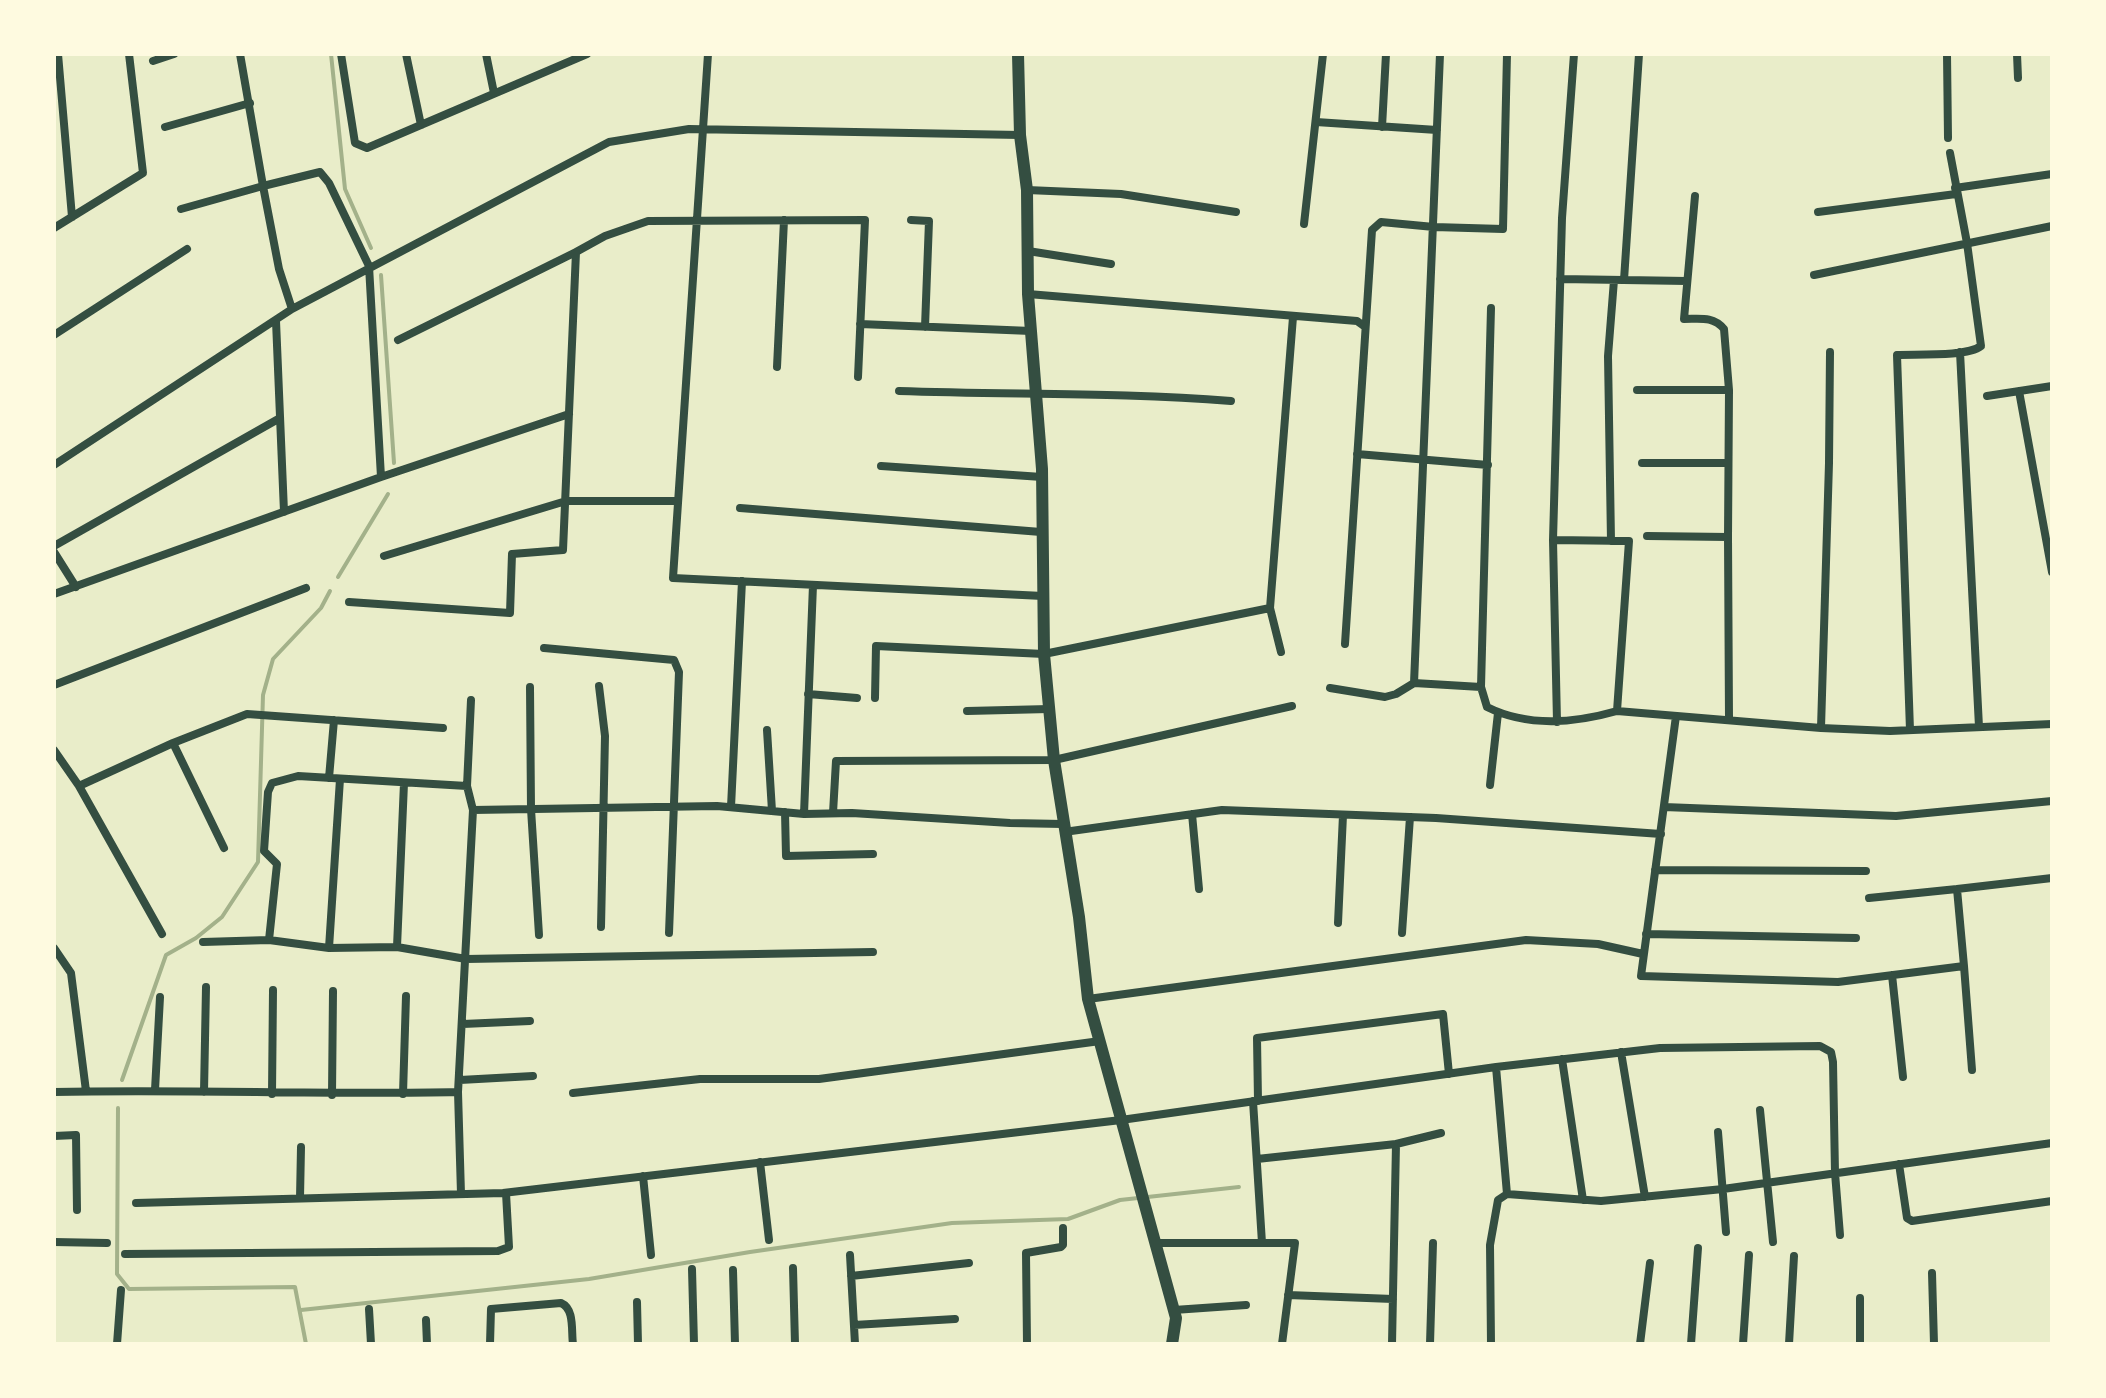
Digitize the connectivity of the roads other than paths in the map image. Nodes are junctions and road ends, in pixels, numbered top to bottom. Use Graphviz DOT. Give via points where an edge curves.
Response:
graph roads {
  1 [pos="58,54"];
  2 [pos="129,54"];
  3 [pos="174,54"];
  4 [pos="240,54"];
  5 [pos="341,54"];
  6 [pos="406,54"];
  7 [pos="486,54"];
  8 [pos="587,54"];
  9 [pos="708,54"];
  10 [pos="1018,54"];
  11 [pos="1323,54"];
  12 [pos="1386,54"];
  13 [pos="1440,54"];
  14 [pos="1507,54"];
  15 [pos="1574,54"];
  16 [pos="1639,54"];
  17 [pos="1947,54"];
  18 [pos="2017,54"];
  19 [pos="153,61"];
  20 [pos="2018,78"];
  21 [pos="494,93"];
  22 [pos="250,103"];
  23 [pos="1316,122"];
  24 [pos="421,125"];
  25 [pos="165,127"];
  26 [pos="1382,127"];
  27 [pos="701,129"];
  28 [pos="1437,130"];
  29 [pos="1020,135"];
  30 [pos="1948,138"];
  31 [pos="1950,153"];
  32 [pos="2052,174"];
  33 [pos="263,186"];
  34 [pos="1027,190"];
  35 [pos="1956,191"];
  36 [pos="1695,196"];
  37 [pos="181,209"];
  38 [pos="1236,212"];
  39 [pos="1818,212"];
  40 [pos="72,217"];
  41 [pos="695,220"];
  42 [pos="784,220"];
  43 [pos="911,220"];
  44 [pos="1304,224"];
  45 [pos="2052,226"];
  46 [pos="1434,227"];
  47 [pos="54,228"];
  48 [pos="1967,243"];
  49 [pos="187,249"];
  50 [pos="1028,251"];
  51 [pos="576,252"];
  52 [pos="1111,264"];
  53 [pos="369,266"];
  54 [pos="1814,275"];
  55 [pos="1560,279"];
  56 [pos="1619,280"];
  57 [pos="1687,281"];
  58 [pos="1028,294"];
  59 [pos="1491,308"];
  60 [pos="292,309"];
  61 [pos="1293,317"];
  62 [pos="276,321"];
  63 [pos="860,324"];
  64 [pos="1364,326"];
  65 [pos="925,327"];
  66 [pos="1031,331"];
  67 [pos="54,335"];
  68 [pos="398,340"];
  69 [pos="1830,352"];
  70 [pos="1960,352"];
  71 [pos="777,367"];
  72 [pos="858,377"];
  73 [pos="2052,386"];
  74 [pos="1637,390"];
  75 [pos="1729,390"];
  76 [pos="899,391"];
  77 [pos="2019,391"];
  78 [pos="1036,396"];
  79 [pos="1987,396"];
  80 [pos="1231,401"];
  81 [pos="569,414"];
  82 [pos="280,418"];
  83 [pos="1357,454"];
  84 [pos="1425,460"];
  85 [pos="1642,463"];
  86 [pos="1728,463"];
  87 [pos="54,465"];
  88 [pos="1488,465"];
  89 [pos="881,466"];
  90 [pos="381,477"];
  91 [pos="1042,477"];
  92 [pos="566,501"];
  93 [pos="678,501"];
  94 [pos="740,508"];
  95 [pos="284,512"];
  96 [pos="1041,532"];
  97 [pos="1647,536"];
  98 [pos="1728,537"];
  99 [pos="1553,540"];
  100 [pos="1611,541"];
  101 [pos="54,546"];
  102 [pos="54,552"];
  103 [pos="384,556"];
  104 [pos="2052,572"];
  105 [pos="742,581"];
  106 [pos="813,585"];
  107 [pos="76,587"];
  108 [pos="306,588"];
  109 [pos="54,594"];
  110 [pos="1043,596"];
  111 [pos="349,602"];
  112 [pos="1270,608"];
  113 [pos="1345,644"];
  114 [pos="544,648"];
  115 [pos="1281,652"];
  116 [pos="1044,654"];
  117 [pos="1414,683"];
  118 [pos="54,685"];
  119 [pos="599,686"];
  120 [pos="530,687"];
  121 [pos="1481,687"];
  122 [pos="1330,688"];
  123 [pos="808,694"];
  124 [pos="857,698"];
  125 [pos="875,698"];
  126 [pos="471,700"];
  127 [pos="1292,706"];
  128 [pos="1049,709"];
  129 [pos="967,711"];
  130 [pos="1617,711"];
  131 [pos="1498,713"];
  132 [pos="1676,716"];
  133 [pos="334,720"];
  134 [pos="1729,720"];
  135 [pos="1557,722"];
  136 [pos="2052,724"];
  137 [pos="1979,727"];
  138 [pos="443,728"];
  139 [pos="1821,728"];
  140 [pos="767,730"];
  141 [pos="1910,730"];
  142 [pos="173,743"];
  143 [pos="54,750"];
  144 [pos="1054,760"];
  145 [pos="329,778"];
  146 [pos="340,779"];
  147 [pos="404,783"];
  148 [pos="1490,785"];
  149 [pos="79,786"];
  150 [pos="467,786"];
  151 [pos="2052,801"];
  152 [pos="673,807"];
  153 [pos="731,807"];
  154 [pos="1664,807"];
  155 [pos="531,809"];
  156 [pos="604,809"];
  157 [pos="473,810"];
  158 [pos="772,811"];
  159 [pos="785,812"];
  160 [pos="833,813"];
  161 [pos="804,814"];
  162 [pos="1192,814"];
  163 [pos="1343,815"];
  164 [pos="1410,817"];
  165 [pos="1063,828"];
  166 [pos="1661,834"];
  167 [pos="224,848"];
  168 [pos="873,854"];
  169 [pos="1655,870"];
  170 [pos="1866,871"];
  171 [pos="2052,878"];
  172 [pos="1199,889"];
  173 [pos="1957,889"];
  174 [pos="1869,898"];
  175 [pos="1338,923"];
  176 [pos="601,927"];
  177 [pos="669,933"];
  178 [pos="1402,933"];
  179 [pos="162,934"];
  180 [pos="1646,934"];
  181 [pos="539,935"];
  182 [pos="1856,938"];
  183 [pos="269,940"];
  184 [pos="203,942"];
  185 [pos="397,947"];
  186 [pos="54,948"];
  187 [pos="329,948"];
  188 [pos="873,952"];
  189 [pos="1643,954"];
  190 [pos="466,959"];
  191 [pos="1964,966"];
  192 [pos="1892,975"];
  193 [pos="206,987"];
  194 [pos="273,990"];
  195 [pos="333,991"];
  196 [pos="406,996"];
  197 [pos="160,997"];
  198 [pos="1088,999"];
  199 [pos="530,1021"];
  200 [pos="463,1024"];
  201 [pos="1100,1041"];
  202 [pos="1621,1052"];
  203 [pos="1562,1059"];
  204 [pos="1496,1067"];
  205 [pos="1972,1070"];
  206 [pos="1449,1074"];
  207 [pos="533,1076"];
  208 [pos="1903,1077"];
  209 [pos="460,1080"];
  210 [pos="155,1090"];
  211 [pos="86,1091"];
  212 [pos="54,1092"];
  213 [pos="204,1092"];
  214 [pos="458,1092"];
  215 [pos="573,1093"];
  216 [pos="272,1094"];
  217 [pos="403,1094"];
  218 [pos="332,1095"];
  219 [pos="1256,1101"];
  220 [pos="1760,1110"];
  221 [pos="1121,1120"];
  222 [pos="1718,1132"];
  223 [pos="1441,1133"];
  224 [pos="54,1136"];
  225 [pos="2052,1143"];
  226 [pos="1396,1144"];
  227 [pos="301,1147"];
  228 [pos="1257,1159"];
  229 [pos="760,1162"];
  230 [pos="1899,1164"];
  231 [pos="1835,1173"];
  232 [pos="643,1176"];
  233 [pos="1767,1183"];
  234 [pos="1723,1189"];
  235 [pos="506,1193"];
  236 [pos="461,1194"];
  237 [pos="1507,1194"];
  238 [pos="1645,1197"];
  239 [pos="300,1198"];
  240 [pos="1583,1200"];
  241 [pos="2052,1201"];
  242 [pos="136,1203"];
  243 [pos="77,1210"];
  244 [pos="1063,1228"];
  245 [pos="1726,1232"];
  246 [pos="1840,1235"];
  247 [pos="769,1240"];
  248 [pos="54,1242"];
  249 [pos="1773,1242"];
  250 [pos="107,1243"];
  251 [pos="1155,1243"];
  252 [pos="1262,1243"];
  253 [pos="1433,1243"];
  254 [pos="1698,1248"];
  255 [pos="125,1254"];
  256 [pos="651,1255"];
  257 [pos="850,1255"];
  258 [pos="1749,1255"];
  259 [pos="1794,1256"];
  260 [pos="969,1263"];
  261 [pos="1650,1263"];
  262 [pos="793,1268"];
  263 [pos="692,1269"];
  264 [pos="733,1270"];
  265 [pos="1932,1273"];
  266 [pos="851,1276"];
  267 [pos="121,1290"];
  268 [pos="1288,1295"];
  269 [pos="1860,1298"];
  270 [pos="1393,1299"];
  271 [pos="637,1302"];
  272 [pos="1246,1305"];
  273 [pos="369,1309"];
  274 [pos="1174,1310"];
  275 [pos="955,1319"];
  276 [pos="426,1320"];
  277 [pos="854,1325"];
  278 [pos="117,1344"];
  279 [pos="371,1344"];
  280 [pos="427,1344"];
  281 [pos="490,1344"];
  282 [pos="573,1344"];
  283 [pos="638,1344"];
  284 [pos="694,1344"];
  285 [pos="735,1344"];
  286 [pos="795,1344"];
  287 [pos="855,1344"];
  288 [pos="1027,1344"];
  289 [pos="1172,1344"];
  290 [pos="1282,1344"];
  291 [pos="1392,1344"];
  292 [pos="1430,1344"];
  293 [pos="1491,1344"];
  294 [pos="1640,1344"];
  295 [pos="1691,1344"];
  296 [pos="1743,1344"];
  297 [pos="1789,1344"];
  298 [pos="1860,1344"];
  299 [pos="1934,1344"];
  1 -- 40 [label="street"];
  2 -- 40 [label="street" via="143,173"];
  3 -- 19 [label="street"];
  4 -- 22 [label="street"];
  5 -- 24 [label="street" via="355,143 367,148"];
  6 -- 24 [label="street"];
  7 -- 21 [label="street"];
  8 -- 21 [label="street"];
  9 -- 27 [label="street"];
  10 -- 29 [label="main road"];
  11 -- 23 [label="street"];
  12 -- 26 [label="street"];
  13 -- 28 [label="street"];
  14 -- 46 [label="street" via="1503,229"];
  15 -- 55 [label="street"];
  16 -- 56 [label="street"];
  17 -- 30 [label="street"];
  18 -- 20 [label="street"];
  21 -- 24 [label="street"];
  22 -- 25 [label="street"];
  22 -- 33 [label="street"];
  23 -- 26 [label="street"];
  23 -- 44 [label="street"];
  26 -- 28 [label="street"];
  27 -- 29 [label="street"];
  27 -- 41 [label="street"];
  27 -- 53 [label="street" via="609,142"];
  28 -- 46 [label="street"];
  29 -- 34 [label="main road"];
  31 -- 35 [label="street"];
  32 -- 35 [label="street"];
  33 -- 37 [label="street"];
  33 -- 53 [label="street" via="320,172"];
  33 -- 60 [label="street"];
  34 -- 38 [label="street" via="1121,194"];
  34 -- 50 [label="main road"];
  35 -- 39 [label="street"];
  35 -- 48 [label="street"];
  36 -- 57 [label="street"];
  40 -- 47 [label="street"];
  41 -- 42 [label="street"];
  41 -- 51 [label="street" via="648,221"];
  41 -- 93 [label="street"];
  42 -- 63 [label="street" via="865,220"];
  42 -- 71 [label="street"];
  43 -- 65 [label="street" via="929,221"];
  45 -- 48 [label="street"];
  46 -- 64 [label="street" via="1381,222 1372,230"];
  46 -- 84 [label="street"];
  48 -- 54 [label="street"];
  48 -- 70 [label="street" via="1981,346"];
  49 -- 67 [label="street"];
  50 -- 52 [label="street"];
  50 -- 58 [label="main road"];
  51 -- 68 [label="street"];
  51 -- 81 [label="street"];
  53 -- 60 [label="street"];
  53 -- 90 [label="street"];
  55 -- 56 [label="street"];
  55 -- 99 [label="street"];
  56 -- 57 [label="street"];
  56 -- 100 [label="street" via="1608,356"];
  57 -- 75 [label="street" via="1684,319 1710,319 1724,329"];
  58 -- 61 [label="street"];
  58 -- 66 [label="main road"];
  59 -- 88 [label="street"];
  60 -- 62 [label="street"];
  61 -- 64 [label="street" via="1357,321"];
  61 -- 112 [label="street"];
  62 -- 82 [label="street"];
  62 -- 87 [label="street"];
  63 -- 65 [label="street"];
  63 -- 72 [label="street"];
  64 -- 83 [label="street"];
  65 -- 66 [label="street"];
  66 -- 78 [label="main road"];
  69 -- 139 [label="street"];
  70 -- 137 [label="street"];
  70 -- 141 [label="street" via="1897,355"];
  73 -- 77 [label="street"];
  74 -- 75 [label="street"];
  75 -- 86 [label="street"];
  76 -- 78 [label="street"];
  77 -- 79 [label="street"];
  77 -- 104 [label="street"];
  78 -- 80 [label="street" via="1154,395"];
  78 -- 91 [label="main road"];
  81 -- 90 [label="street"];
  81 -- 92 [label="street"];
  82 -- 95 [label="street"];
  82 -- 101 [label="street"];
  83 -- 84 [label="street"];
  83 -- 113 [label="street"];
  84 -- 88 [label="street"];
  84 -- 117 [label="street"];
  85 -- 86 [label="street"];
  86 -- 98 [label="street"];
  88 -- 121 [label="street"];
  89 -- 91 [label="street"];
  90 -- 95 [label="street"];
  91 -- 96 [label="main road"];
  92 -- 93 [label="street"];
  92 -- 103 [label="street"];
  92 -- 111 [label="street" via="563,550 512,554 510,613"];
  93 -- 105 [label="street" via="673,578"];
  94 -- 96 [label="street"];
  95 -- 107 [label="street"];
  96 -- 110 [label="main road"];
  97 -- 98 [label="street"];
  98 -- 134 [label="street"];
  99 -- 100 [label="street"];
  99 -- 135 [label="street"];
  100 -- 130 [label="street" via="1629,541"];
  102 -- 107 [label="street"];
  105 -- 106 [label="street"];
  105 -- 153 [label="street"];
  106 -- 110 [label="street"];
  106 -- 123 [label="street"];
  107 -- 109 [label="street"];
  108 -- 118 [label="street"];
  110 -- 116 [label="main road"];
  112 -- 115 [label="street"];
  112 -- 116 [label="street"];
  114 -- 152 [label="street" via="674,660 679,672"];
  116 -- 125 [label="street" via="876,646"];
  116 -- 128 [label="main road"];
  117 -- 121 [label="street"];
  117 -- 122 [label="street" via="1385,697"];
  119 -- 156 [label="street"];
  120 -- 155 [label="street"];
  121 -- 131 [label="street" via="1487,707"];
  123 -- 124 [label="street"];
  123 -- 161 [label="street"];
  126 -- 150 [label="street"];
  127 -- 144 [label="street"];
  128 -- 129 [label="street"];
  128 -- 144 [label="main road"];
  130 -- 132 [label="street"];
  130 -- 135 [label="street"];
  131 -- 135 [label="street"];
  131 -- 148 [label="street"];
  132 -- 134 [label="street"];
  132 -- 154 [label="street"];
  133 -- 138 [label="street"];
  133 -- 142 [label="street" via="247,714"];
  133 -- 145 [label="street"];
  134 -- 139 [label="street"];
  136 -- 137 [label="street"];
  137 -- 141 [label="street"];
  139 -- 141 [label="street"];
  140 -- 158 [label="street"];
  142 -- 149 [label="street"];
  142 -- 167 [label="street"];
  143 -- 149 [label="street"];
  144 -- 160 [label="street" via="836,761"];
  144 -- 165 [label="main road"];
  145 -- 146 [label="street"];
  145 -- 183 [label="street" via="298,776 272,783 268,792 264,851 277,864"];
  146 -- 147 [label="street"];
  146 -- 187 [label="street"];
  147 -- 150 [label="street"];
  147 -- 185 [label="street"];
  149 -- 179 [label="street"];
  150 -- 157 [label="street"];
  151 -- 154 [label="street" via="1896,816"];
  152 -- 153 [label="street"];
  152 -- 156 [label="street"];
  152 -- 177 [label="street"];
  153 -- 158 [label="street"];
  154 -- 166 [label="street"];
  155 -- 156 [label="street"];
  155 -- 157 [label="street"];
  155 -- 181 [label="street"];
  156 -- 176 [label="street"];
  157 -- 190 [label="street"];
  158 -- 159 [label="street"];
  159 -- 161 [label="street"];
  159 -- 168 [label="street" via="786,856"];
  160 -- 161 [label="street"];
  160 -- 165 [label="street"];
  162 -- 163 [label="street" via="1222,810"];
  162 -- 165 [label="street"];
  162 -- 172 [label="street"];
  163 -- 164 [label="street"];
  163 -- 175 [label="street"];
  164 -- 166 [label="street"];
  164 -- 178 [label="street"];
  165 -- 198 [label="main road"];
  166 -- 169 [label="street"];
  169 -- 170 [label="street"];
  169 -- 180 [label="street"];
  171 -- 173 [label="street"];
  173 -- 174 [label="street"];
  173 -- 191 [label="street"];
  180 -- 182 [label="street"];
  180 -- 189 [label="street"];
  183 -- 184 [label="street"];
  183 -- 187 [label="street"];
  185 -- 187 [label="street"];
  185 -- 190 [label="street"];
  186 -- 211 [label="street" via="71,973"];
  188 -- 190 [label="street"];
  189 -- 192 [label="street" via="1641,976 1838,982"];
  189 -- 198 [label="street" via="1598,944 1526,940"];
  190 -- 200 [label="street"];
  191 -- 192 [label="street"];
  191 -- 205 [label="street"];
  192 -- 208 [label="street"];
  193 -- 213 [label="street"];
  194 -- 216 [label="street"];
  195 -- 218 [label="street"];
  196 -- 217 [label="street"];
  197 -- 210 [label="street"];
  198 -- 201 [label="main road"];
  199 -- 200 [label="street"];
  200 -- 209 [label="street"];
  201 -- 215 [label="street" via="819,1079 700,1079"];
  201 -- 221 [label="main road"];
  202 -- 203 [label="street"];
  202 -- 231 [label="street" via="1827,1048 1833,1062"];
  202 -- 238 [label="street"];
  203 -- 204 [label="street"];
  203 -- 240 [label="street"];
  204 -- 206 [label="street"];
  204 -- 237 [label="street"];
  206 -- 219 [label="street"];
  206 -- 219 [label="street" via="1443,1014 1257,1038"];
  207 -- 209 [label="street"];
  209 -- 214 [label="street"];
  210 -- 211 [label="street"];
  210 -- 213 [label="street"];
  211 -- 212 [label="street"];
  213 -- 216 [label="street"];
  214 -- 217 [label="street"];
  214 -- 236 [label="street"];
  216 -- 218 [label="street"];
  217 -- 218 [label="street"];
  219 -- 221 [label="street"];
  219 -- 228 [label="street"];
  220 -- 233 [label="street"];
  221 -- 229 [label="street"];
  221 -- 251 [label="main road"];
  222 -- 234 [label="street"];
  223 -- 226 [label="street"];
  224 -- 243 [label="street" via="76,1135"];
  225 -- 230 [label="street"];
  226 -- 228 [label="street"];
  226 -- 270 [label="street"];
  227 -- 239 [label="street"];
  228 -- 252 [label="street"];
  229 -- 232 [label="street"];
  229 -- 247 [label="street"];
  230 -- 231 [label="street"];
  230 -- 241 [label="street" via="1907,1218 1912,1221"];
  231 -- 233 [label="street"];
  231 -- 246 [label="street"];
  232 -- 235 [label="street"];
  232 -- 256 [label="street"];
  233 -- 234 [label="street"];
  233 -- 249 [label="street"];
  234 -- 238 [label="street"];
  234 -- 245 [label="street"];
  235 -- 236 [label="street"];
  235 -- 255 [label="street" via="509,1247 498,1251"];
  236 -- 239 [label="street"];
  237 -- 240 [label="street"];
  237 -- 293 [label="street" via="1498,1200 1490,1245"];
  238 -- 240 [label="street"];
  239 -- 242 [label="street"];
  244 -- 288 [label="street" via="1061,1247 1026,1253"];
  248 -- 250 [label="street"];
  251 -- 252 [label="street"];
  251 -- 274 [label="main road"];
  252 -- 268 [label="street" via="1295,1243"];
  253 -- 292 [label="street"];
  254 -- 295 [label="street"];
  257 -- 266 [label="street"];
  258 -- 296 [label="street"];
  259 -- 297 [label="street"];
  260 -- 266 [label="street"];
  261 -- 294 [label="street"];
  262 -- 286 [label="street"];
  263 -- 284 [label="street"];
  264 -- 285 [label="street"];
  265 -- 299 [label="street"];
  266 -- 277 [label="street"];
  267 -- 278 [label="street"];
  268 -- 270 [label="street"];
  268 -- 290 [label="street"];
  269 -- 298 [label="street"];
  270 -- 291 [label="street"];
  271 -- 283 [label="street"];
  272 -- 274 [label="street"];
  273 -- 279 [label="street"];
  274 -- 289 [label="main road"];
  275 -- 277 [label="street"];
  276 -- 280 [label="street"];
  277 -- 287 [label="street"];
  281 -- 282 [label="street" via="491,1309 561,1303 570,1311"];
}
